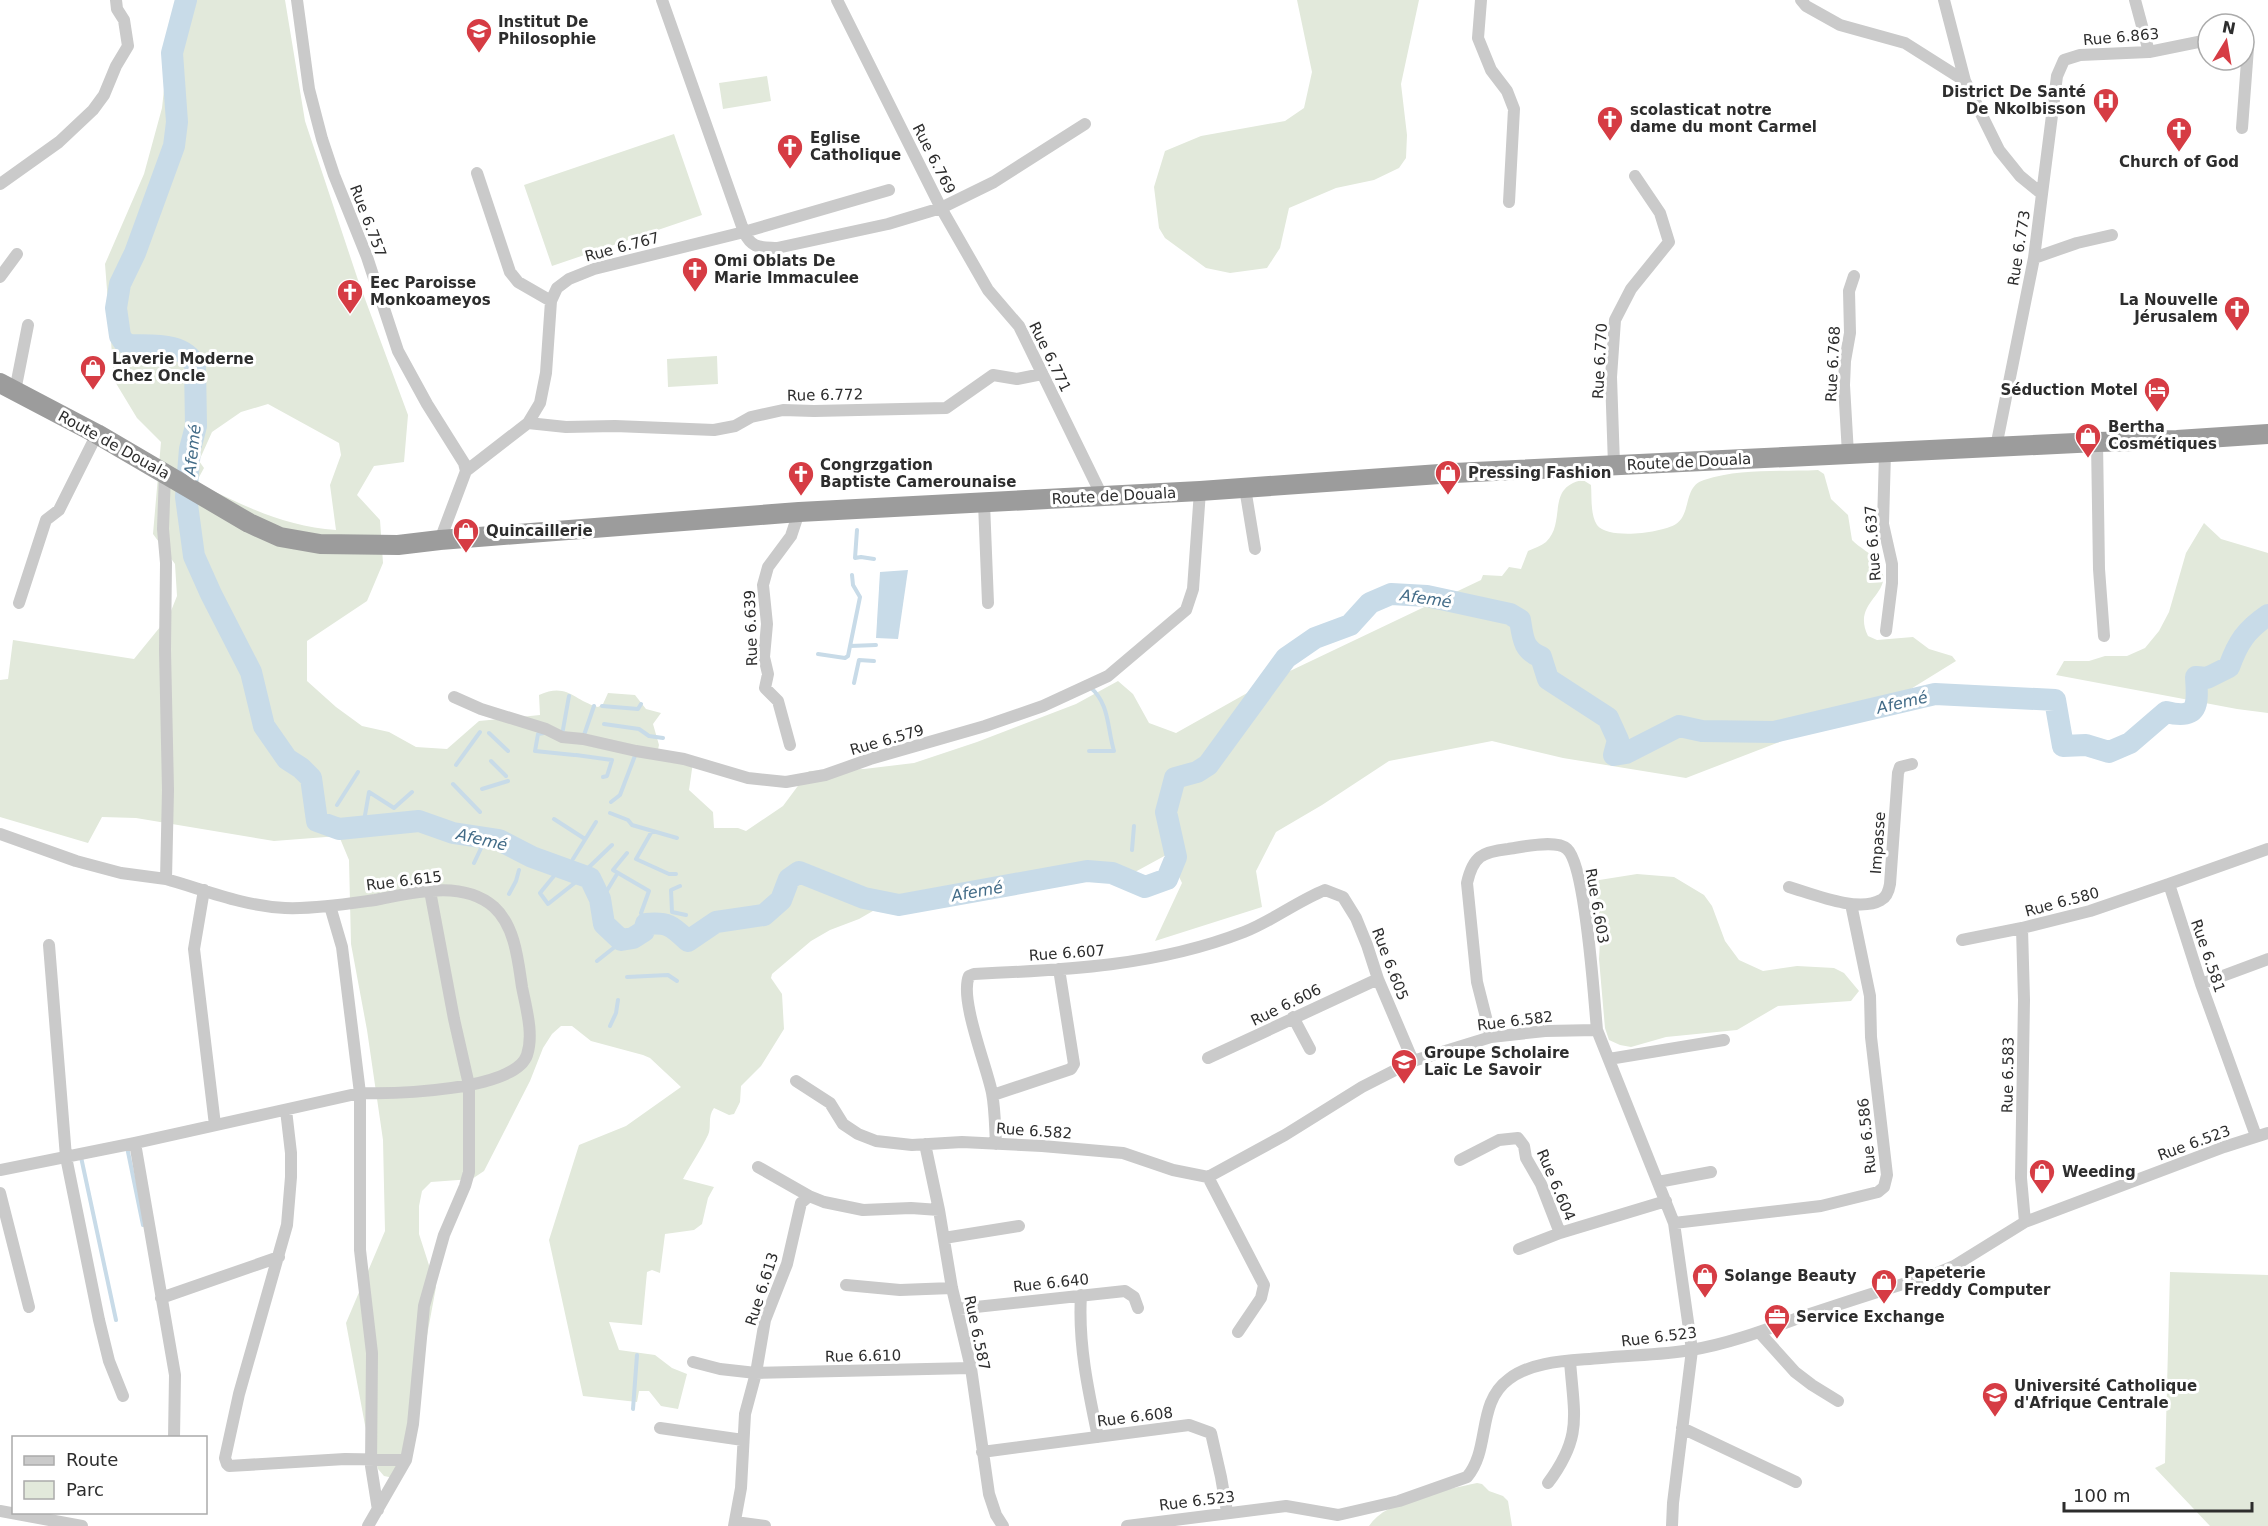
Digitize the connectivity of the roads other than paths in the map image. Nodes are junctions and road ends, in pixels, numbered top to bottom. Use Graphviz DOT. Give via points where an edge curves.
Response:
graph roads {
  1 [pos="116,0"];
  2 [pos="297,0"];
  3 [pos="662,0"];
  4 [pos="837,0"];
  5 [pos="1481,0"];
  6 [pos="1802,0"];
  7 [pos="1944,0"];
  8 [pos="2135,0"];
  9 [pos="2196,42"];
  10 [pos="2149,52"];
  11 [pos="2246,72"];
  12 [pos="1965,81"];
  13 [pos="1085,124"];
  14 [pos="2242,128"];
  15 [pos="477,172"];
  16 [pos="1635,176"];
  17 [pos="0,184"];
  18 [pos="890,190"];
  19 [pos="2042,194"];
  20 [pos="1509,202"];
  21 [pos="941,208"];
  22 [pos="744,232"];
  23 [pos="2112,235"];
  24 [pos="17,254"];
  25 [pos="2034,258"];
  26 [pos="1854,276"];
  27 [pos="0,277"];
  28 [pos="551,301"];
  29 [pos="28,325"];
  30 [pos="1042,374"];
  31 [pos="8,387"];
  32 [pos="528,423"];
  33 [pos="97,434"];
  34 [pos="2268,434"];
  35 [pos="2097,442"];
  36 [pos="1996,447"];
  37 [pos="1886,453"];
  38 [pos="1848,454"];
  39 [pos="1614,465"];
  40 [pos="466,471"];
  41 [pos="169,477"];
  42 [pos="1245,488"];
  43 [pos="1200,491"];
  44 [pos="1101,496"];
  45 [pos="984,503"];
  46 [pos="799,512"];
  47 [pos="440,540"];
  48 [pos="1255,549"];
  49 [pos="19,603"];
  50 [pos="988,603"];
  51 [pos="1886,631"];
  52 [pos="2104,636"];
  53 [pos="454,697"];
  54 [pos="790,745"];
  55 [pos="1912,764"];
  56 [pos="0,834"];
  57 [pos="2268,849"];
  58 [pos="166,879"];
  59 [pos="2169,884"];
  60 [pos="1789,887"];
  61 [pos="204,890"];
  62 [pos="1325,890"];
  63 [pos="430,891"];
  64 [pos="1851,904"];
  65 [pos="330,906"];
  66 [pos="2022,928"];
  67 [pos="1962,940"];
  68 [pos="49,945"];
  69 [pos="2268,959"];
  70 [pos="1059,969"];
  71 [pos="1378,979"];
  72 [pos="2201,984"];
  73 [pos="1293,1017"];
  74 [pos="1597,1030"];
  75 [pos="1491,1036"];
  76 [pos="1724,1040"];
  77 [pos="1310,1049"];
  78 [pos="1208,1058"];
  79 [pos="1609,1059"];
  80 [pos="1413,1061"];
  81 [pos="796,1081"];
  82 [pos="470,1085"];
  83 [pos="360,1093"];
  84 [pos="993,1095"];
  85 [pos="286,1110"];
  86 [pos="215,1125"];
  87 [pos="2262,1135"];
  88 [pos="135,1143"];
  89 [pos="925,1144"];
  90 [pos="996,1144"];
  91 [pos="66,1157"];
  92 [pos="1460,1160"];
  93 [pos="758,1167"];
  94 [pos="0,1170"];
  95 [pos="1711,1172"];
  96 [pos="1208,1177"];
  97 [pos="1658,1182"];
  98 [pos="0,1193"];
  99 [pos="809,1196"];
  100 [pos="1666,1201"];
  101 [pos="939,1210"];
  102 [pos="2025,1222"];
  103 [pos="1674,1223"];
  104 [pos="1019,1226"];
  105 [pos="1560,1233"];
  106 [pos="944,1238"];
  107 [pos="1519,1249"];
  108 [pos="279,1257"];
  109 [pos="846,1284"];
  110 [pos="952,1288"];
  111 [pos="1081,1295"];
  112 [pos="161,1298"];
  113 [pos="28,1307"];
  114 [pos="1138,1308"];
  115 [pos="957,1309"];
  116 [pos="1238,1332"];
  117 [pos="1760,1332"];
  118 [pos="1692,1350"];
  119 [pos="1570,1361"];
  120 [pos="693,1362"];
  121 [pos="971,1368"];
  122 [pos="756,1373"];
  123 [pos="123,1396"];
  124 [pos="1838,1401"];
  125 [pos="660,1428"];
  126 [pos="1682,1428"];
  127 [pos="174,1436"];
  128 [pos="1098,1437"];
  129 [pos="743,1440"];
  130 [pos="982,1452"];
  131 [pos="371,1460"];
  132 [pos="406,1461"];
  133 [pos="1797,1482"];
  134 [pos="1548,1484"];
  135 [pos="378,1510"];
  136 [pos="1227,1512"];
  137 [pos="16,1514"];
  138 [pos="735,1524"];
  139 [pos="82,1526"];
  140 [pos="368,1526"];
  141 [pos="765,1526"];
  142 [pos="1004,1526"];
  143 [pos="1127,1526"];
  144 [pos="1672,1526"];
  1 -- 17 [label="street" via="128,46 104,95 74,129"];
  2 -- 40 [label="street, Rue 6.757" via="309,89 334,175 398,351"];
  3 -- 22 [label="street"];
  4 -- 21 [label="street, Rue 6.769"];
  5 -- 20 [label="street" via="1478,38 1514,109"];
  6 -- 12 [label="street" via="1840,25 1905,43"];
  7 -- 12 [label="street, Rue 6.773"];
  8 -- 10 [label="street"];
  9 -- 10 [label="street, Rue 6.863"];
  10 -- 19 [label="street, Rue 6.863" via="2080,55 2064,60 2057,76"];
  11 -- 14 [label="street"];
  12 -- 19 [label="street, Rue 6.773" via="1999,150 2020,176"];
  13 -- 21 [label="street" via="994,182"];
  15 -- 28 [label="street" via="510,272 518,282"];
  16 -- 39 [label="street, Rue 6.770" via="1660,213 1669,242 1631,289 1615,320 1611,377"];
  18 -- 22 [label="street, Rue 6.767"];
  19 -- 25 [label="street, Rue 6.773"];
  21 -- 22 [label="street, Rue 6.769" via="777,248 759,248 748,241"];
  21 -- 30 [label="street, Rue 6.771" via="988,290 1019,326"];
  22 -- 28 [label="street, Rue 6.767" via="594,269 569,279 557,288"];
  23 -- 25 [label="street"];
  24 -- 27 [label="street"];
  25 -- 36 [label="street, Rue 6.773"];
  26 -- 38 [label="street, Rue 6.768" via="1849,291 1850,333 1844,385"];
  28 -- 32 [label="street" via="546,373 540,403"];
  29 -- 31 [label="street"];
  30 -- 32 [label="street, Rue 6.772" via="1017,379 993,375 946,408 783,410 714,430"];
  30 -- 44 [label="street, Rue 6.771"];
  31 -- 33 [label="highway, Route de Douala"];
  32 -- 40 [label="street"];
  33 -- 41 [label="highway, Route de Douala"];
  33 -- 49 [label="street" via="59,510 46,520"];
  34 -- 35 [label="highway, Route de Douala"];
  35 -- 36 [label="highway, Route de Douala"];
  35 -- 52 [label="street"];
  36 -- 37 [label="highway, Route de Douala"];
  37 -- 38 [label="highway, Route de Douala"];
  37 -- 51 [label="street, Rue 6.637" via="1883,524 1892,573"];
  38 -- 39 [label="highway, Route de Douala"];
  39 -- 42 [label="highway, Route de Douala"];
  40 -- 47 [label="street"];
  41 -- 47 [label="highway, Route de Douala" via="280,537 330,544 398,545"];
  41 -- 58 [label="street" via="163,529"];
  42 -- 43 [label="highway, Route de Douala"];
  42 -- 48 [label="street"];
  43 -- 44 [label="highway, Route de Douala"];
  43 -- 53 [label="street, Rue 6.579" via="1193,589 1186,610 1108,676 1005,719 825,775 786,782 748,778 684,759 562,737"];
  44 -- 45 [label="highway, Route de Douala"];
  45 -- 46 [label="highway, Route de Douala"];
  45 -- 50 [label="street"];
  46 -- 47 [label="highway, Route de Douala"];
  46 -- 54 [label="street, Rue 6.639" via="791,536 768,567 763,585 767,624 764,657 768,674 765,687 778,701"];
  55 -- 64 [label="street, Impasse" via="1900,767 1898,773 1887,895 1873,903"];
  56 -- 58 [label="street, Rue 6.615" via="76,861"];
  57 -- 59 [label="street"];
  58 -- 61 [label="street, Rue 6.615"];
  59 -- 66 [label="street, Rue 6.580" via="2090,911"];
  59 -- 72 [label="street, Rue 6.581"];
  60 -- 64 [label="street"];
  61 -- 65 [label="street, Rue 6.615" via="260,906"];
  61 -- 86 [label="street" via="194,949"];
  62 -- 70 [label="street, Rue 6.607" via="1246,931 1213,943 1166,956"];
  62 -- 71 [label="street, Rue 6.605" via="1343,897 1350,908"];
  63 -- 65 [label="street, Rue 6.615"];
  63 -- 82 [label="street"];
  63 -- 82 [label="street, Rue 6.615" via="464,893 493,906 509,930 519,968 528,1019 527,1054 514,1071"];
  64 -- 103 [label="street, Rue 6.586" via="1870,996 1887,1174 1884,1187 1878,1192 1821,1206"];
  65 -- 83 [label="street" via="342,947"];
  66 -- 67 [label="street, Rue 6.580"];
  66 -- 102 [label="street, Rue 6.583" via="2021,1178"];
  68 -- 91 [label="street"];
  69 -- 72 [label="street"];
  70 -- 84 [label="street" via="1074,1064 1071,1069"];
  70 -- 84 [label="street, Rue 6.607" via="969,976 973,1024"];
  71 -- 73 [label="street, Rue 6.606"];
  71 -- 80 [label="street, Rue 6.605"];
  72 -- 87 [label="street, Rue 6.581"];
  73 -- 77 [label="street"];
  73 -- 78 [label="street, Rue 6.606"];
  74 -- 75 [label="street, Rue 6.582"];
  74 -- 75 [label="street, Rue 6.603" via="1585,909 1573,859 1567,848 1547,844 1494,850 1478,856 1470,869 1467,883 1478,982"];
  74 -- 79 [label="street"];
  75 -- 80 [label="street, Rue 6.582"];
  76 -- 79 [label="street"];
  79 -- 97 [label="street"];
  80 -- 96 [label="street, Rue 6.582"];
  81 -- 89 [label="street, Rue 6.582" via="830,1103 843,1124 858,1134 876,1141"];
  82 -- 83 [label="street, Rue 6.615" via="395,1094"];
  82 -- 132 [label="street" via="468,1172 444,1235 424,1306"];
  83 -- 85 [label="street, Rue 6.615"];
  83 -- 131 [label="street" via="360,1250 372,1353"];
  84 -- 90 [label="street, Rue 6.607"];
  85 -- 86 [label="street, Rue 6.615"];
  85 -- 108 [label="street" via="291,1177"];
  86 -- 88 [label="street, Rue 6.615"];
  87 -- 102 [label="street, Rue 6.523"];
  88 -- 91 [label="street, Rue 6.615"];
  88 -- 112 [label="street"];
  89 -- 90 [label="street, Rue 6.582"];
  89 -- 101 [label="street, Rue 6.587"];
  90 -- 96 [label="street, Rue 6.582" via="1123,1154"];
  91 -- 94 [label="street, Rue 6.615"];
  91 -- 123 [label="street" via="99,1320"];
  92 -- 105 [label="street, Rue 6.604" via="1499,1140 1518,1138"];
  93 -- 99 [label="street"];
  95 -- 97 [label="street"];
  96 -- 116 [label="street" via="1264,1285 1261,1298"];
  97 -- 100 [label="street"];
  98 -- 113 [label="street"];
  99 -- 101 [label="street" via="863,1210"];
  99 -- 122 [label="street, Rue 6.613" via="801,1203 788,1264 765,1320"];
  100 -- 103 [label="street"];
  100 -- 105 [label="street, Rue 6.604"];
  101 -- 106 [label="street, Rue 6.587"];
  102 -- 117 [label="street, Rue 6.523" via="1946,1270"];
  103 -- 118 [label="street"];
  104 -- 106 [label="street"];
  105 -- 107 [label="street"];
  106 -- 110 [label="street, Rue 6.587"];
  108 -- 112 [label="street"];
  108 -- 131 [label="street" via="239,1394 227,1464"];
  109 -- 110 [label="street" via="900,1290"];
  110 -- 115 [label="street, Rue 6.587"];
  111 -- 114 [label="street, Rue 6.640" via="1125,1291 1134,1297"];
  111 -- 115 [label="street, Rue 6.640"];
  111 -- 128 [label="street" via="1086,1378"];
  112 -- 127 [label="street" via="175,1375"];
  115 -- 121 [label="street, Rue 6.587"];
  117 -- 118 [label="street, Rue 6.523"];
  117 -- 124 [label="street" via="1795,1372"];
  118 -- 119 [label="street, Rue 6.523"];
  118 -- 126 [label="street"];
  119 -- 134 [label="street" via="1575,1422 1570,1446"];
  119 -- 136 [label="street, Rue 6.523" via="1522,1371 1499,1389 1488,1408 1474,1468 1467,1477 1399,1501 1338,1515 1287,1506"];
  120 -- 122 [label="street, Rue 6.610"];
  121 -- 122 [label="street, Rue 6.610"];
  121 -- 130 [label="street, Rue 6.587"];
  122 -- 129 [label="street, Rue 6.613"];
  125 -- 129 [label="street"];
  126 -- 133 [label="street"];
  126 -- 144 [label="street"];
  128 -- 130 [label="street, Rue 6.608"];
  128 -- 136 [label="street, Rue 6.608" via="1190,1425 1210,1433"];
  129 -- 138 [label="street, Rue 6.613"];
  130 -- 142 [label="street, Rue 6.587" via="989,1494"];
  131 -- 132 [label="street"];
  131 -- 135 [label="street"];
  132 -- 135 [label="street"];
  135 -- 140 [label="street"];
  136 -- 143 [label="street, Rue 6.523"];
  137 -- 139 [label="street"];
  138 -- 141 [label="street"];
}
